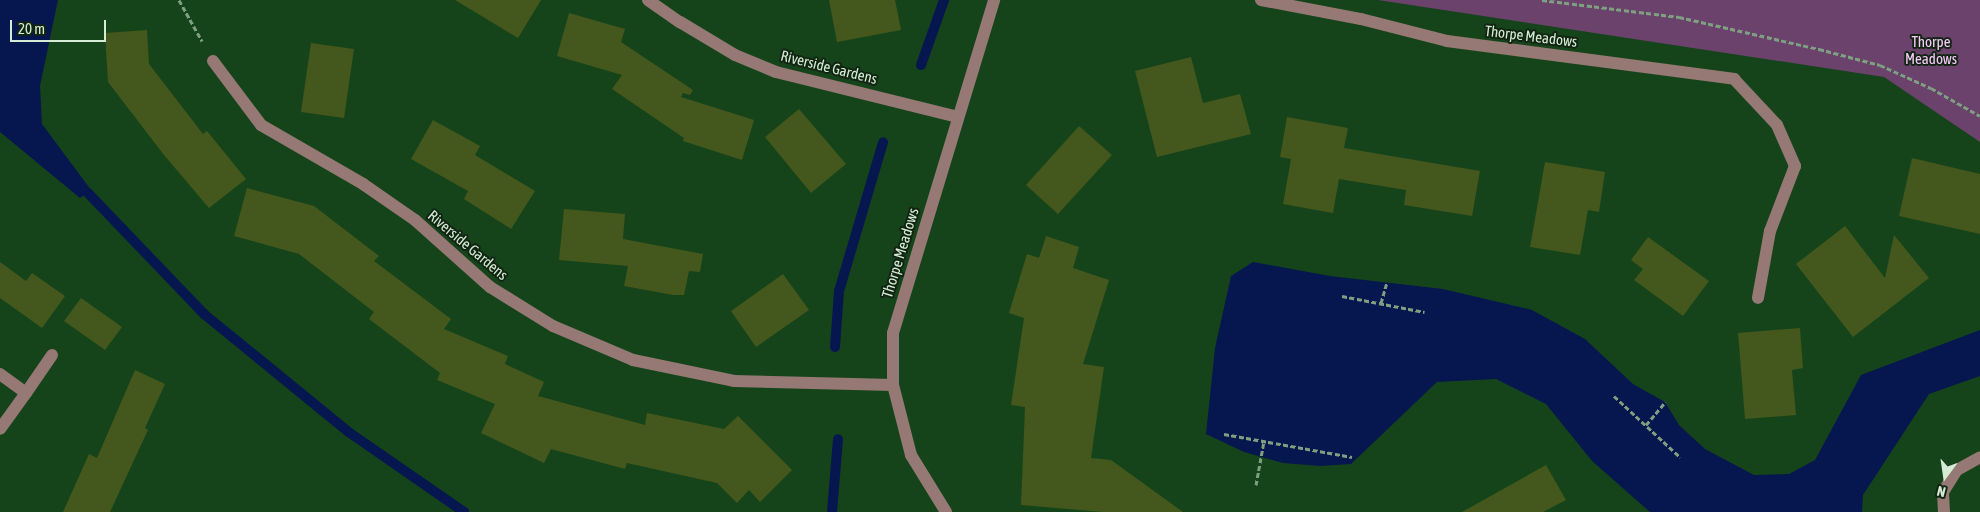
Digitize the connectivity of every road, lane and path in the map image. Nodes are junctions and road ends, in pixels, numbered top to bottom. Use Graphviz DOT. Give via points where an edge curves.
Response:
graph roads {
  1 [pos="179,0"];
  2 [pos="648,0"];
  3 [pos="994,0"];
  4 [pos="1261,0"];
  5 [pos="1542,0"];
  6 [pos="213,61"];
  7 [pos="1980,116"];
  8 [pos="958,117"];
  9 [pos="1386,282"];
  10 [pos="1342,296"];
  11 [pos="1758,298"];
  12 [pos="1381,303"];
  13 [pos="1424,312"];
  14 [pos="52,355"];
  15 [pos="0,374"];
  16 [pos="893,384"];
  17 [pos="26,393"];
  18 [pos="1614,396"];
  19 [pos="1665,402"];
  20 [pos="1646,425"];
  21 [pos="0,429"];
  22 [pos="1224,434"];
  23 [pos="1264,441"];
  24 [pos="1680,456"];
  25 [pos="1352,457"];
  26 [pos="1980,457"];
  27 [pos="1256,485"];
  28 [pos="946,512"];
  29 [pos="1944,512"];
  1 -- 6 [label="path"];
  2 -- 8 [label="street, Riverside Gardens" via="735,55 776,72"];
  3 -- 8 [label="street, Thorpe Meadows"];
  4 -- 11 [label="street, Thorpe Meadows" via="1361,19 1447,41 1734,79 1777,125 1794,166 1770,231"];
  5 -- 7 [label="path" via="1679,17 1880,65 1931,88"];
  6 -- 16 [label="street, Riverside Gardens" via="261,126 363,184 415,220 490,287 553,326 633,360 734,381"];
  8 -- 16 [label="street, Thorpe Meadows" via="893,334"];
  9 -- 12 [label="path"];
  10 -- 12 [label="path"];
  12 -- 13 [label="path"];
  14 -- 17 [label="street"];
  15 -- 17 [label="street"];
  16 -- 28 [label="street, Thorpe Meadows" via="911,455"];
  17 -- 21 [label="street"];
  18 -- 20 [label="path"];
  19 -- 20 [label="path"];
  20 -- 24 [label="path"];
  22 -- 23 [label="path"];
  23 -- 25 [label="path"];
  23 -- 27 [label="path"];
  26 -- 29 [label="street" via="1957,470 1944,492"];
}
